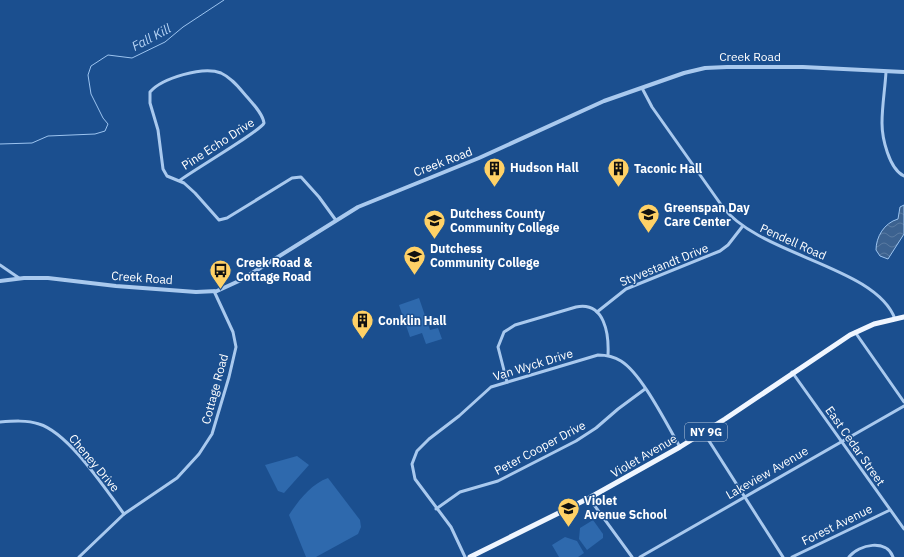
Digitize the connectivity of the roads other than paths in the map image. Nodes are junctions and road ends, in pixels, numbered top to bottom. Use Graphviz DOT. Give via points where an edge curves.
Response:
graph roads {
  1 [pos="886,72"];
  2 [pos="904,72"];
  3 [pos="642,87"];
  4 [pos="904,176"];
  5 [pos="180,181"];
  6 [pos="335,220"];
  7 [pos="742,227"];
  8 [pos="0,265"];
  9 [pos="18,278"];
  10 [pos="0,281"];
  11 [pos="214,291"];
  12 [pos="597,312"];
  13 [pos="904,317"];
  14 [pos="895,318"];
  15 [pos="855,332"];
  16 [pos="608,355"];
  17 [pos="792,372"];
  18 [pos="507,382"];
  19 [pos="645,389"];
  20 [pos="904,402"];
  21 [pos="904,406"];
  22 [pos="0,422"];
  23 [pos="704,433"];
  24 [pos="842,442"];
  25 [pos="680,447"];
  26 [pos="745,496"];
  27 [pos="589,498"];
  28 [pos="436,509"];
  29 [pos="890,510"];
  30 [pos="124,514"];
  31 [pos="904,529"];
  32 [pos="79,557"];
  33 [pos="465,557"];
  34 [pos="470,557"];
  35 [pos="632,557"];
  36 [pos="640,557"];
  37 [pos="783,557"];
  38 [pos="792,557"];
  39 [pos="849,557"];
  40 [pos="893,557"];
  1 -- 2 [label="street, Creek Road"];
  1 -- 3 [label="street, Creek Road" via="803,66 714,67 689,71"];
  1 -- 4 [label="street" via="882,130 895,170"];
  3 -- 6 [label="street, Creek Road" via="592,106 475,160 364,204"];
  3 -- 7 [label="street, Pendell Road" via="652,107 722,206"];
  5 -- 5 [label="street, Pine Echo Drive" via="263,127 264,120 259,112 228,77 208,70 195,72 161,83 150,92 163,169 167,176"];
  5 -- 6 [label="street, Pine Echo Drive" via="196,193 219,220 227,218 292,178 301,177 319,196"];
  6 -- 11 [label="street, Creek Road" via="241,280"];
  7 -- 12 [label="street, Styvestandt Drive" via="720,251 626,289"];
  7 -- 14 [label="street, Pendell Road" via="765,240 853,279 883,300"];
  8 -- 9 [label="street"];
  9 -- 10 [label="street, Creek Road"];
  9 -- 11 [label="street, Creek Road"];
  11 -- 30 [label="street, Cottage Road" via="236,343 233,364 214,430 202,450 181,474"];
  12 -- 16 [label="street" via="602,317 606,329"];
  12 -- 18 [label="street" via="587,306 576,307 514,325 506,330 500,338 498,347"];
  13 -- 14 [label="main road, Violet Avenue / NY 9G"];
  14 -- 15 [label="main road, Violet Avenue / NY 9G"];
  15 -- 17 [label="main road, Violet Avenue / NY 9G"];
  15 -- 20 [label="street"];
  16 -- 18 [label="street, Van Wyck Drive" via="598,355"];
  16 -- 19 [label="street" via="627,366"];
  17 -- 23 [label="main road, Violet Avenue / NY 9G"];
  17 -- 24 [label="street, East Cedar Street"];
  18 -- 28 [label="street, Van Wyck Drive" via="486,390 417,451 412,472 419,487"];
  19 -- 25 [label="street"];
  19 -- 28 [label="street, Peter Cooper Drive" via="576,442 498,481 460,492"];
  21 -- 24 [label="street, Lakeview Avenue"];
  22 -- 30 [label="street, Cheney Drive" via="32,422 50,428 74,450"];
  23 -- 25 [label="main road, Violet Avenue / NY 9G"];
  23 -- 26 [label="street"];
  24 -- 26 [label="street, Lakeview Avenue"];
  24 -- 29 [label="street, East Cedar Street"];
  25 -- 27 [label="main road, Violet Avenue / NY 9G"];
  26 -- 36 [label="street, Lakeview Avenue"];
  26 -- 37 [label="street"];
  27 -- 34 [label="main road, Violet Avenue / NY 9G"];
  27 -- 35 [label="street"];
  28 -- 33 [label="street, Van Wyck Drive" via="456,535"];
  29 -- 31 [label="street, East Cedar Street"];
  29 -- 38 [label="street, Forest Avenue"];
  30 -- 32 [label="street, Cottage Road"];
  39 -- 40 [label="street" via="860,549 879,545 886,547"];
}
